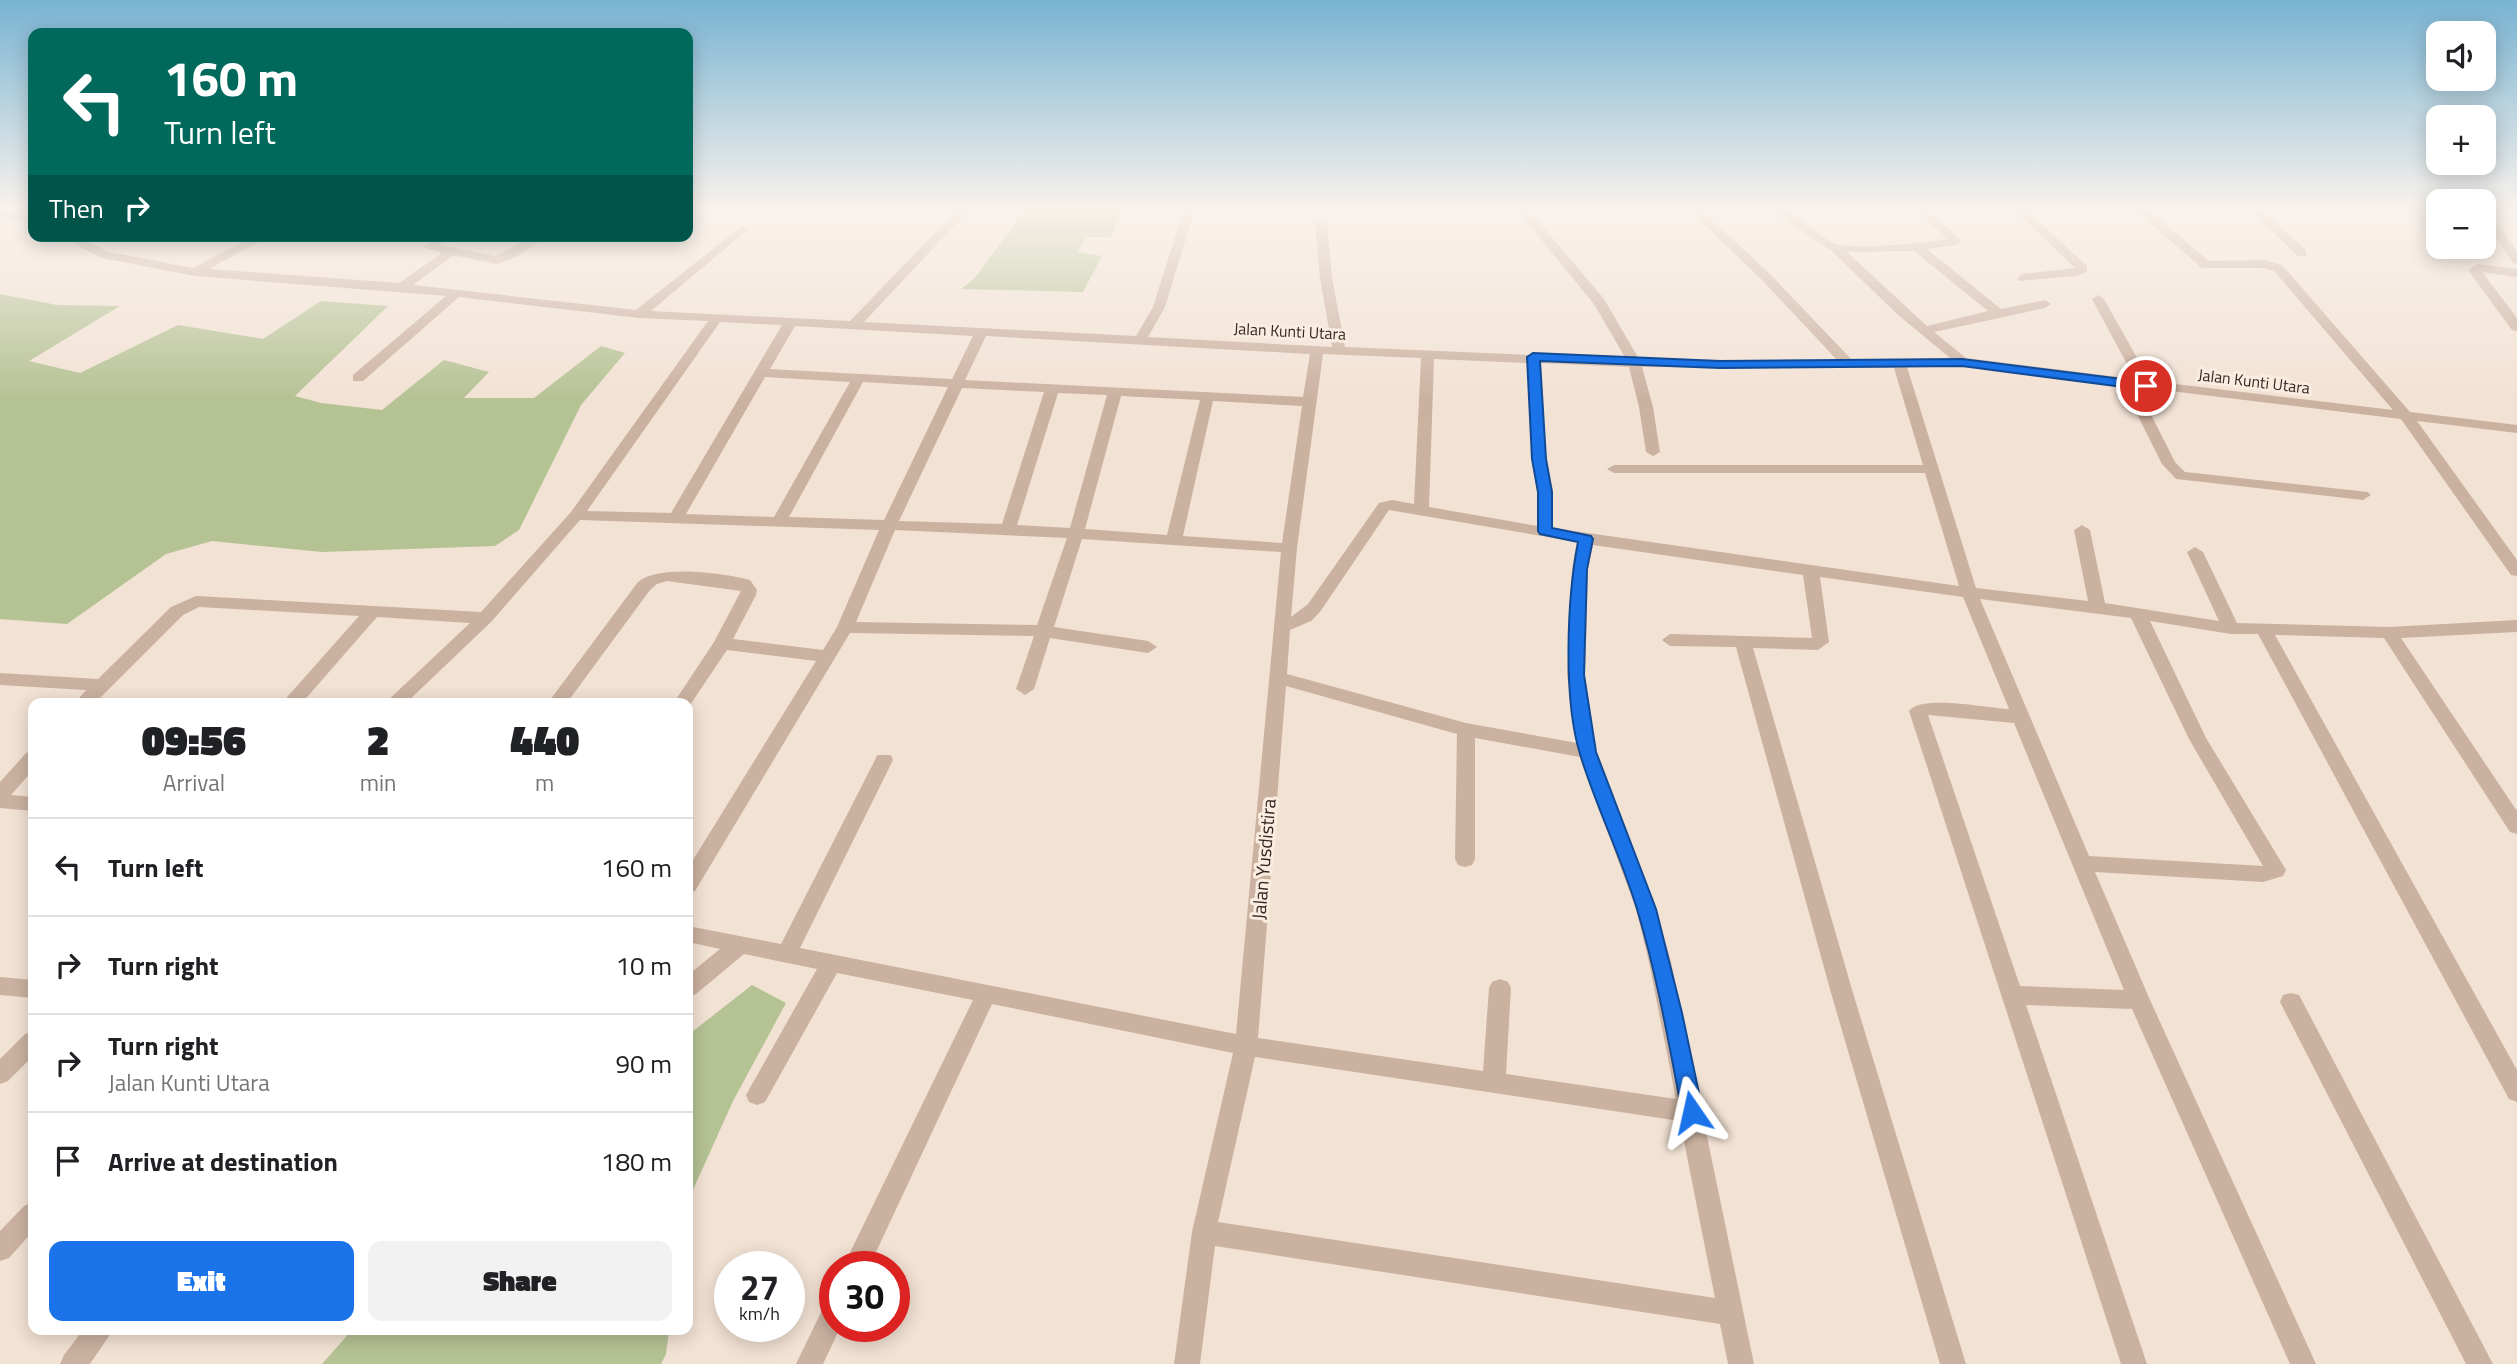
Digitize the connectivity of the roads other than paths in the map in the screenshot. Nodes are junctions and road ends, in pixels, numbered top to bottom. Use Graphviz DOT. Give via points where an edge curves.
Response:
graph roads {
  1 [pos="204,273"];
  2 [pos="422,273"];
  3 [pos="689,273"];
  4 [pos="904,273"];
  5 [pos="1170,273"];
  6 [pos="1326,273"];
  7 [pos="1575,273"];
  8 [pos="1761,273"];
  9 [pos="1863,273"];
  10 [pos="1948,273"];
  11 [pos="2070,273"];
  12 [pos="2282,273"];
  13 [pos="2474,273"];
  14 [pos="2023,278"];
  15 [pos="402,287"];
  16 [pos="458,292"];
  17 [pos="2098,299"];
  18 [pos="2045,304"];
  19 [pos="1997,313"];
  20 [pos="639,314"];
  21 [pos="717,318"];
  22 [pos="790,323"];
  23 [pos="852,327"];
  24 [pos="2517,327"];
  25 [pos="1925,330"];
  26 [pos="981,333"];
  27 [pos="1140,340"];
  28 [pos="1317,350"];
  29 [pos="1339,351"];
  30 [pos="1428,354"];
  31 [pos="1533,357"];
  32 [pos="1962,362"];
  33 [pos="1634,363"];
  34 [pos="1899,363"];
  35 [pos="1849,365"];
  36 [pos="761,373"];
  37 [pos="359,378"];
  38 [pos="858,380"];
  39 [pos="959,383"];
  40 [pos="2129,384"];
  41 [pos="2146,386"];
  42 [pos="1052,388"];
  43 [pos="1115,392"];
  44 [pos="1206,398"];
  45 [pos="1311,402"];
  46 [pos="2407,417"];
  47 [pos="2517,429"];
  48 [pos="1653,453"];
  49 [pos="1614,469"];
  50 [pos="1931,469"];
  51 [pos="2362,495"];
  52 [pos="1421,511"];
  53 [pos="576,515"];
  54 [pos="676,518"];
  55 [pos="779,521"];
  56 [pos="889,524"];
  57 [pos="1008,530"];
  58 [pos="2082,530"];
  59 [pos="1545,531"];
  60 [pos="1076,533"];
  61 [pos="1174,539"];
  62 [pos="1586,539"];
  63 [pos="1289,548"];
  64 [pos="2195,552"];
  65 [pos="1811,571"];
  66 [pos="2517,571"];
  67 [pos="1969,593"];
  68 [pos="2098,607"];
  69 [pos="373,611"];
  70 [pos="2138,614"];
  71 [pos="485,618"];
  72 [pos="2517,626"];
  73 [pos="845,627"];
  74 [pos="1283,627"];
  75 [pos="2231,628"];
  76 [pos="2263,629"];
  77 [pos="1044,631"];
  78 [pos="2389,633"];
  79 [pos="1670,640"];
  80 [pos="1743,642"];
  81 [pos="722,644"];
  82 [pos="1148,647"];
  83 [pos="827,656"];
  84 [pos="1279,678"];
  85 [pos="0,680"];
  86 [pos="99,685"];
  87 [pos="1025,689"];
  88 [pos="88,698"];
  89 [pos="295,698"];
  90 [pos="399,698"];
  91 [pos="560,698"];
  92 [pos="686,698"];
  93 [pos="2022,717"];
  94 [pos="1466,730"];
  95 [pos="1587,752"];
  96 [pos="884,760"];
  97 [pos="28,763"];
  98 [pos="0,794"];
  99 [pos="0,801"];
  100 [pos="28,804"];
  101 [pos="2517,827"];
  102 [pos="1465,859"];
  103 [pos="2083,863"];
  104 [pos="693,877"];
  105 [pos="693,935"];
  106 [pos="742,943"];
  107 [pos="787,953"];
  108 [pos="831,962"];
  109 [pos="693,984"];
  110 [pos="0,986"];
  111 [pos="1500,988"];
  112 [pos="28,989"];
  113 [pos="986,995"];
  114 [pos="2010,995"];
  115 [pos="2139,1000"];
  116 [pos="2291,1002"];
  117 [pos="28,1046"];
  118 [pos="1247,1046"];
  119 [pos="0,1074"];
  120 [pos="1494,1082"];
  121 [pos="2517,1092"];
  122 [pos="757,1095"];
  123 [pos="1692,1112"];
  124 [pos="28,1219"];
  125 [pos="1204,1232"];
  126 [pos="0,1249"];
  127 [pos="864,1251"];
  128 [pos="1731,1313"];
  129 [pos="96,1335"];
  130 [pos="820,1342"];
  131 [pos="72,1364"];
  132 [pos="809,1364"];
  133 [pos="1187,1364"];
  134 [pos="1741,1364"];
  135 [pos="1953,1364"];
  136 [pos="2134,1364"];
  137 [pos="2304,1364"];
  138 [pos="2480,1364"];
  1 -- 15 [label="street, Jalan Kunti Utara"];
  2 -- 15 [label="street"];
  3 -- 20 [label="street"];
  4 -- 23 [label="street"];
  5 -- 27 [label="street" via="1159,307"];
  6 -- 29 [label="street"];
  7 -- 33 [label="street" via="1612,323"];
  8 -- 35 [label="street"];
  9 -- 25 [label="street"];
  10 -- 19 [label="street"];
  11 -- 14 [label="street"];
  12 -- 46 [label="street"];
  13 -- 24 [label="street"];
  15 -- 16 [label="street, Jalan Kunti Utara"];
  16 -- 20 [label="street, Jalan Kunti Utara"];
  16 -- 37 [label="street"];
  17 -- 41 [label="street"];
  18 -- 19 [label="street"];
  19 -- 25 [label="street"];
  20 -- 21 [label="street, Jalan Kunti Utara"];
  21 -- 22 [label="street, Jalan Kunti Utara"];
  21 -- 53 [label="street"];
  22 -- 23 [label="street, Jalan Kunti Utara"];
  22 -- 36 [label="street"];
  23 -- 26 [label="street, Jalan Kunti Utara"];
  25 -- 32 [label="street"];
  26 -- 27 [label="street, Jalan Kunti Utara"];
  26 -- 39 [label="street"];
  27 -- 28 [label="street, Jalan Kunti Utara"];
  28 -- 29 [label="street, Jalan Kunti Utara"];
  28 -- 45 [label="street, Jalan Yusdistira"];
  29 -- 30 [label="street, Jalan Kunti Utara"];
  30 -- 31 [label="street, Jalan Kunti Utara"];
  30 -- 52 [label="street"];
  31 -- 33 [label="street, Jalan Kunti Utara"];
  31 -- 59 [label="street"];
  32 -- 34 [label="street, Jalan Kunti Utara"];
  32 -- 40 [label="street, Jalan Kunti Utara"];
  33 -- 35 [label="street, Jalan Kunti Utara"];
  33 -- 48 [label="street"];
  34 -- 35 [label="street, Jalan Kunti Utara"];
  34 -- 50 [label="street"];
  36 -- 38 [label="street"];
  36 -- 54 [label="street"];
  38 -- 39 [label="street"];
  38 -- 55 [label="street"];
  39 -- 42 [label="street"];
  39 -- 56 [label="street"];
  40 -- 41 [label="street, Jalan Kunti Utara"];
  40 -- 51 [label="street" via="2169,464 2181,476"];
  41 -- 46 [label="street, Jalan Kunti Utara"];
  42 -- 43 [label="street"];
  42 -- 57 [label="street"];
  43 -- 44 [label="street"];
  43 -- 60 [label="street"];
  44 -- 45 [label="street"];
  44 -- 61 [label="street"];
  45 -- 63 [label="street, Jalan Yusdistira"];
  46 -- 47 [label="street, Jalan Kunti Utara"];
  46 -- 66 [label="street"];
  49 -- 50 [label="street"];
  50 -- 67 [label="street"];
  52 -- 59 [label="street"];
  52 -- 74 [label="street" via="1392,505 1381,508 1314,608"];
  53 -- 54 [label="street"];
  53 -- 71 [label="street"];
  54 -- 55 [label="street"];
  55 -- 56 [label="street"];
  56 -- 57 [label="street"];
  56 -- 73 [label="street"];
  57 -- 60 [label="street"];
  58 -- 68 [label="street"];
  59 -- 62 [label="street"];
  60 -- 61 [label="street"];
  60 -- 77 [label="street"];
  61 -- 63 [label="street"];
  62 -- 65 [label="street"];
  62 -- 95 [label="street" via="1580,569 1576,675"];
  63 -- 74 [label="street, Jalan Yusdistira"];
  64 -- 75 [label="street"];
  65 -- 67 [label="street"];
  65 -- 80 [label="street" via="1821,642 1808,646"];
  67 -- 68 [label="street"];
  67 -- 93 [label="street"];
  68 -- 70 [label="street"];
  69 -- 71 [label="street"];
  69 -- 86 [label="street" via="196,601 177,611"];
  69 -- 89 [label="street"];
  70 -- 75 [label="street"];
  70 -- 103 [label="street" via="2198,739 2276,870 2263,874"];
  71 -- 90 [label="street"];
  72 -- 78 [label="street"];
  73 -- 77 [label="street"];
  73 -- 83 [label="street"];
  74 -- 84 [label="street, Jalan Yusdistira"];
  75 -- 76 [label="street"];
  76 -- 78 [label="street"];
  76 -- 121 [label="street"];
  77 -- 82 [label="street"];
  77 -- 87 [label="street"];
  78 -- 101 [label="street"];
  79 -- 80 [label="street"];
  80 -- 135 [label="street"];
  81 -- 83 [label="street"];
  81 -- 91 [label="street" via="748,595 744,584 658,577 644,586"];
  81 -- 92 [label="street"];
  83 -- 104 [label="street"];
  84 -- 94 [label="street"];
  84 -- 118 [label="street, Jalan Yusdistira"];
  85 -- 86 [label="street"];
  86 -- 88 [label="street"];
  93 -- 103 [label="street"];
  93 -- 114 [label="street" via="1918,711"];
  94 -- 95 [label="street"];
  94 -- 102 [label="street"];
  95 -- 123 [label="street" via="1646,909"];
  96 -- 107 [label="street"];
  97 -- 98 [label="street"];
  99 -- 100 [label="street"];
  103 -- 115 [label="street"];
  105 -- 106 [label="street"];
  106 -- 107 [label="street"];
  106 -- 109 [label="street"];
  107 -- 108 [label="street"];
  108 -- 113 [label="street"];
  108 -- 122 [label="street"];
  110 -- 112 [label="street"];
  111 -- 120 [label="street"];
  113 -- 118 [label="street"];
  113 -- 127 [label="street"];
  114 -- 115 [label="street"];
  114 -- 136 [label="street"];
  115 -- 137 [label="street"];
  116 -- 138 [label="street"];
  117 -- 119 [label="street"];
  118 -- 120 [label="street"];
  118 -- 125 [label="street, Jalan Yusdistira"];
  120 -- 123 [label="street"];
  123 -- 128 [label="street"];
  124 -- 126 [label="street"];
  125 -- 128 [label="street"];
  125 -- 133 [label="street, Jalan Yusdistira"];
  128 -- 134 [label="street"];
  129 -- 131 [label="street"];
  130 -- 132 [label="street"];
}
